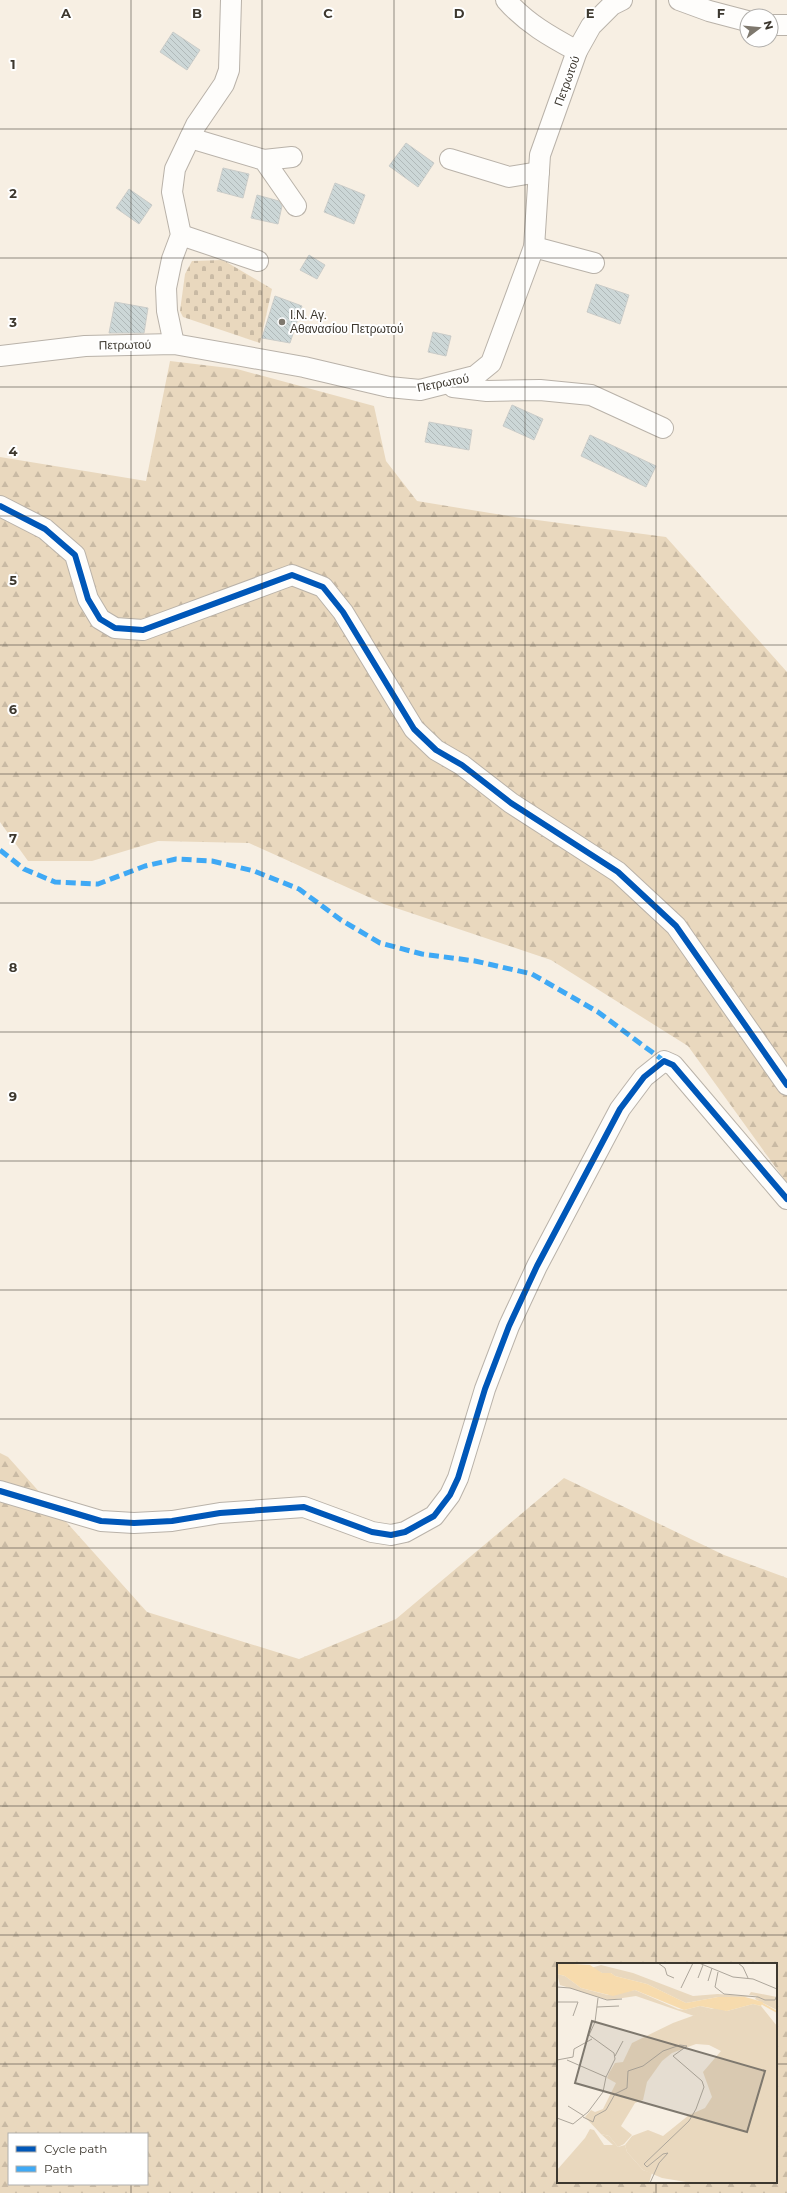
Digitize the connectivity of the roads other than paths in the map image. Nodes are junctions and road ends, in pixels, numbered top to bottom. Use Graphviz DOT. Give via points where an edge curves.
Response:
graph roads {
  1 [pos="232,0"];
  2 [pos="506,0"];
  3 [pos="622,0"];
  4 [pos="679,0"];
  5 [pos="739,19"];
  6 [pos="577,51"];
  7 [pos="190,138"];
  8 [pos="292,157"];
  9 [pos="450,159"];
  10 [pos="264,160"];
  11 [pos="539,172"];
  12 [pos="296,206"];
  13 [pos="181,235"];
  14 [pos="534,247"];
  15 [pos="258,261"];
  16 [pos="594,263"];
  17 [pos="174,344"];
  18 [pos="0,356"];
  19 [pos="441,386"];
  20 [pos="663,428"];
  21 [pos="0,506"];
  22 [pos="787,1085"];
  23 [pos="787,1199"];
  24 [pos="0,1491"];
  1 -- 7 [label="street" via="229,70 224,84 210,102"];
  2 -- 6 [label="street" via="544,34"];
  3 -- 6 [label="street, Πετρωτού" via="608,8 591,26"];
  4 -- 5 [label="street"];
  6 -- 11 [label="street, Πετρωτού" via="540,155"];
  7 -- 10 [label="street"];
  7 -- 13 [label="street" via="175,169 172,192"];
  8 -- 10 [label="street"];
  9 -- 11 [label="street" via="509,177"];
  10 -- 12 [label="street"];
  11 -- 14 [label="street, Πετρωτού"];
  13 -- 15 [label="street"];
  13 -- 17 [label="street" via="172,259 166,288 167,311"];
  14 -- 16 [label="street"];
  14 -- 19 [label="street, Πετρωτού" via="491,363 475,376"];
  17 -- 18 [label="street, Πετρωτού" via="85,346"];
  17 -- 19 [label="street, Πετρωτού" via="304,367 388,387 420,390"];
  19 -- 20 [label="street" via="591,395"];
  21 -- 22 [label="street" via="45,529 76,555 88,599 100,619 115,628 143,630 292,574 323,587 343,612 414,729 436,750 462,765 511,804 618,872 670,921"];
  23 -- 24 [label="street" via="673,1066 664,1061 652,1068 620,1110 537,1266 506,1333 485,1389 458,1478 450,1495 434,1516 405,1532 391,1535 372,1532 304,1507 220,1513 134,1524 101,1521"];
}
